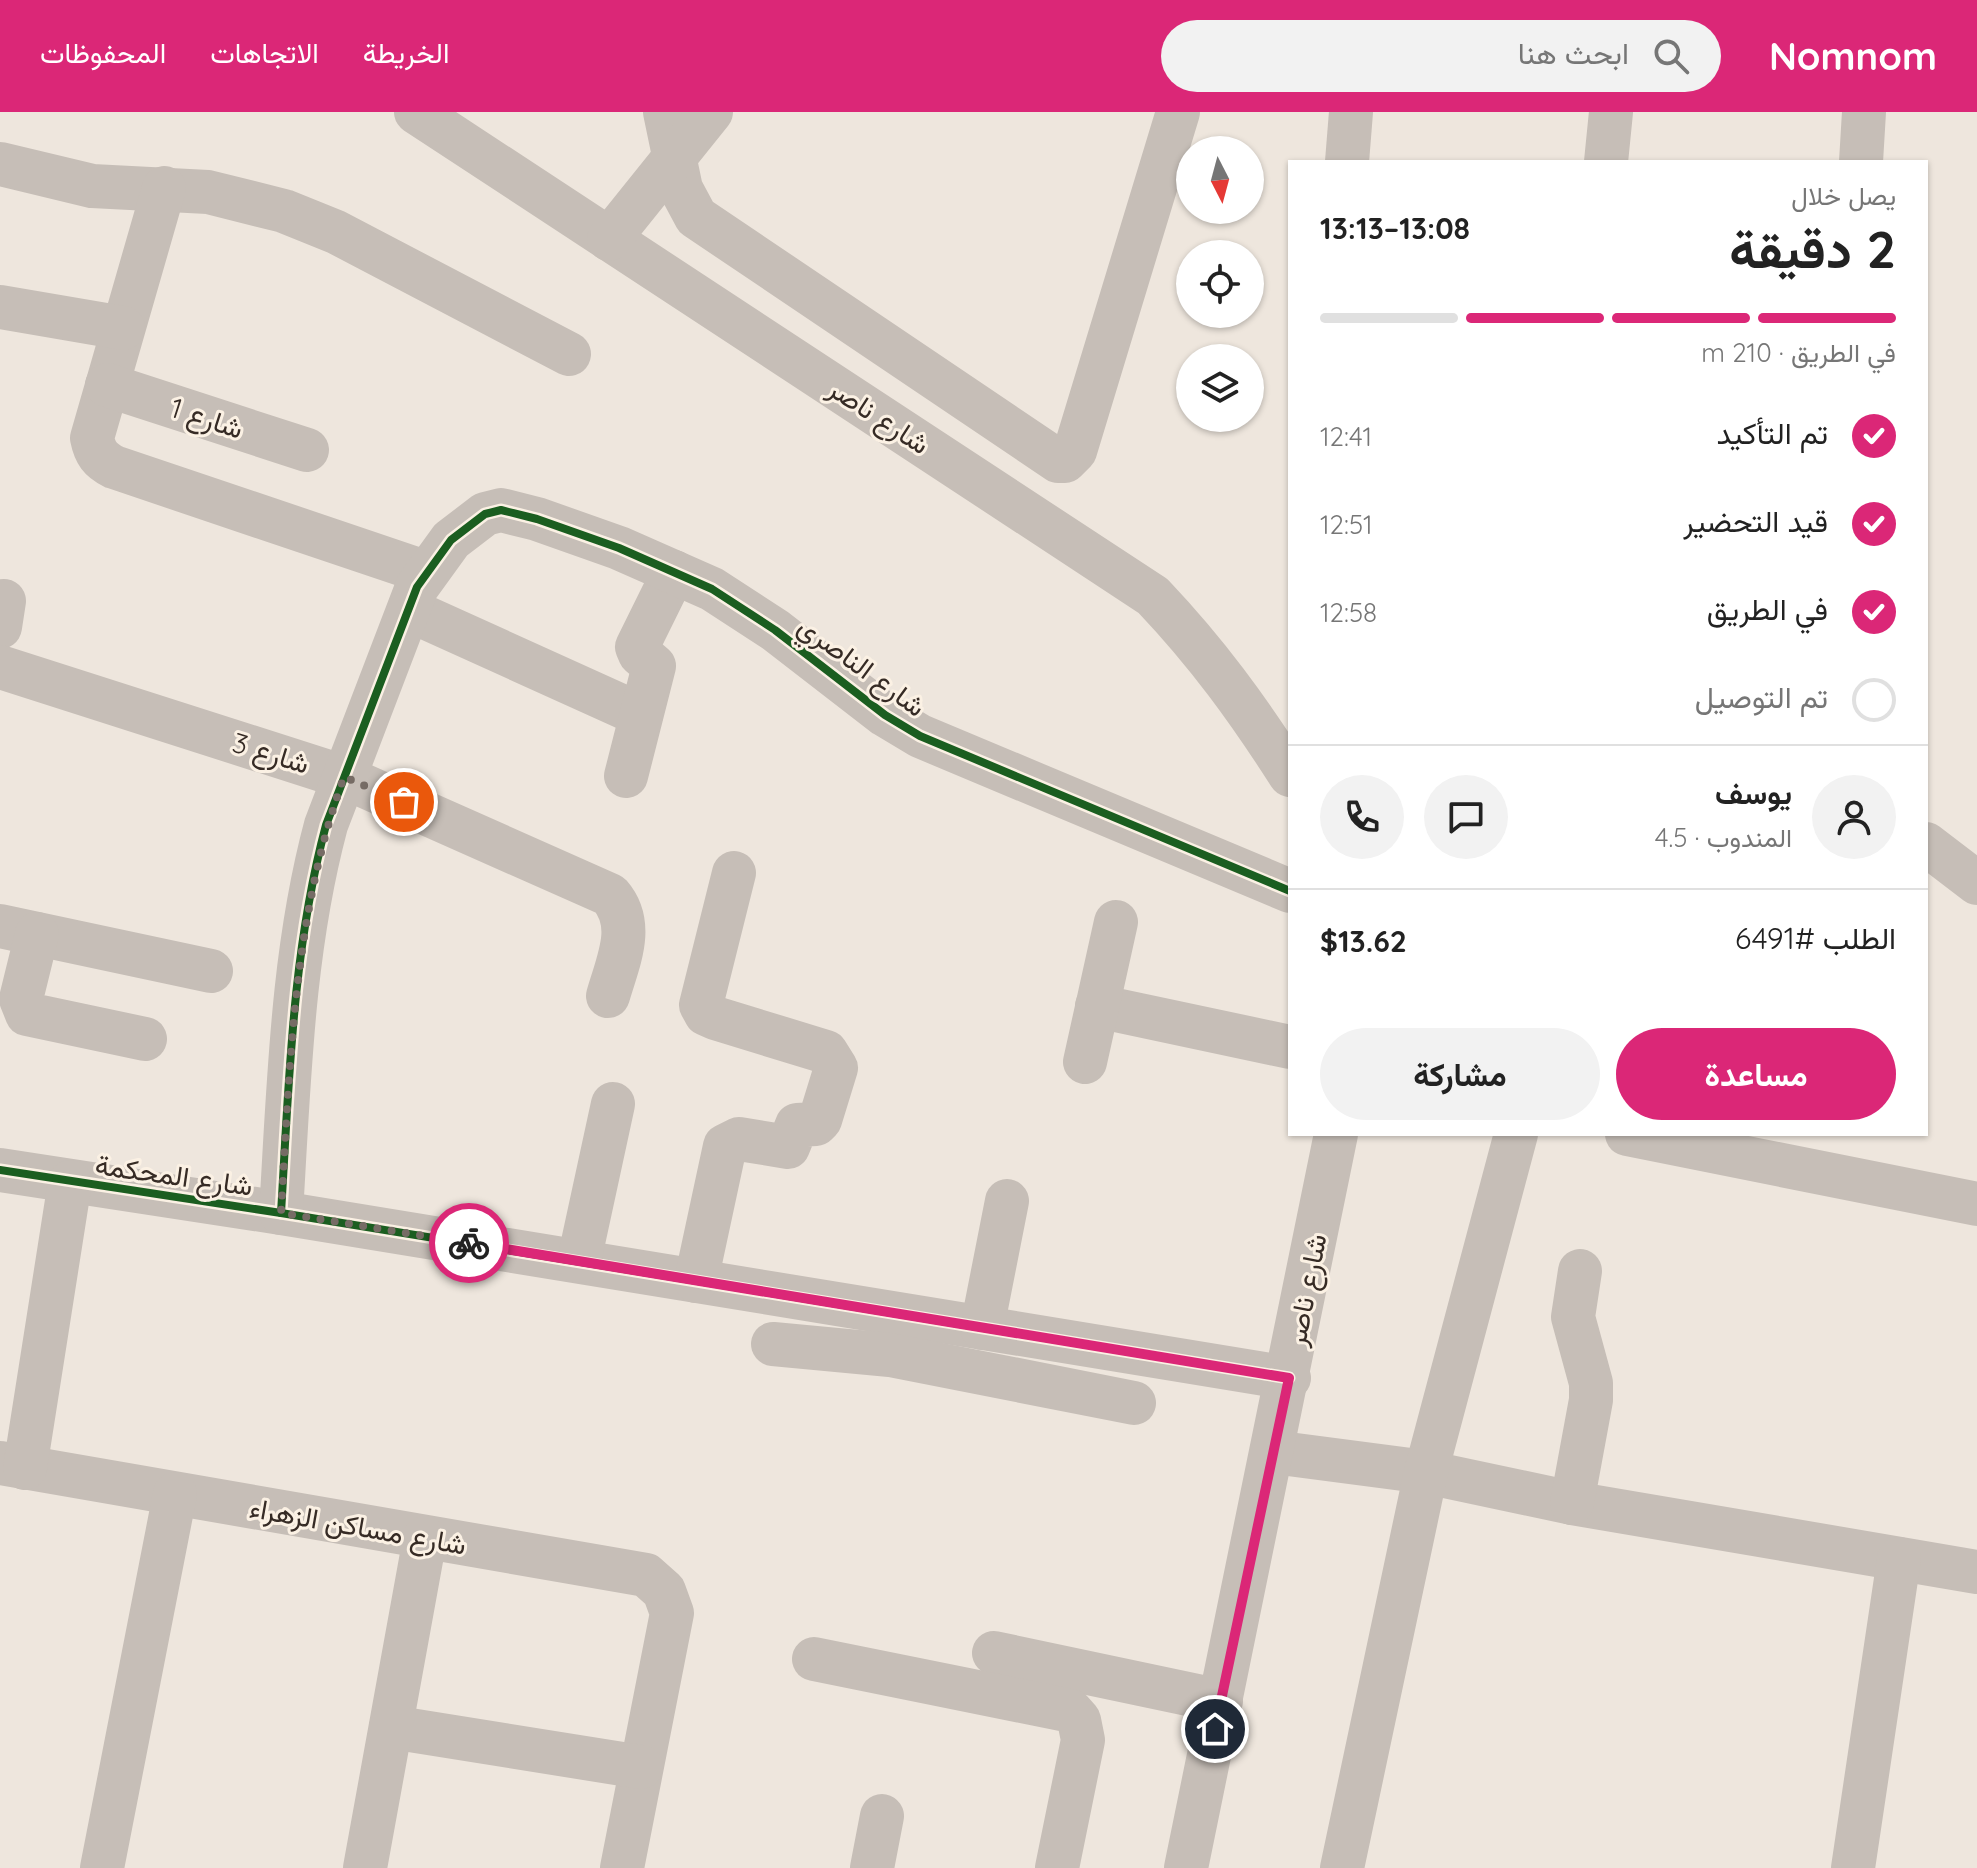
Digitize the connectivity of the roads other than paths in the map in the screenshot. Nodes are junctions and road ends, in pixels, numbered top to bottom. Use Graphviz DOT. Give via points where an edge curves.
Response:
graph roads {
  1 [pos="416,112"];
  2 [pos="665,112"];
  3 [pos="711,112"];
  4 [pos="1178,112"];
  5 [pos="1351,112"];
  6 [pos="1611,112"];
  7 [pos="1864,112"];
  8 [pos="1347,160"];
  9 [pos="1606,160"];
  10 [pos="1861,160"];
  11 [pos="674,161"];
  12 [pos="0,164"];
  13 [pos="164,188"];
  14 [pos="609,239"];
  15 [pos="0,307"];
  16 [pos="123,328"];
  17 [pos="569,354"];
  18 [pos="107,385"];
  19 [pos="307,450"];
  20 [pos="674,572"];
  21 [pos="417,591"];
  22 [pos="0,667"];
  23 [pos="641,715"];
  24 [pos="1288,772"];
  25 [pos="626,776"];
  26 [pos="344,777"];
  27 [pos="1928,846"];
  28 [pos="734,873"];
  29 [pos="1977,883"];
  30 [pos="1288,890"];
  31 [pos="1116,922"];
  32 [pos="18,930"];
  33 [pos="211,971"];
  34 [pos="608,996"];
  35 [pos="1097,1006"];
  36 [pos="145,1039"];
  37 [pos="1288,1047"];
  38 [pos="1085,1062"];
  39 [pos="613,1104"];
  40 [pos="1336,1136"];
  41 [pos="1515,1136"];
  42 [pos="1637,1136"];
  43 [pos="0,1170"];
  44 [pos="70,1182"];
  45 [pos="1007,1201"];
  46 [pos="1977,1204"];
  47 [pos="281,1213"];
  48 [pos="579,1261"];
  49 [pos="1580,1271"];
  50 [pos="696,1281"];
  51 [pos="819,1301"];
  52 [pos="982,1328"];
  53 [pos="1289,1378"];
  54 [pos="1134,1403"];
  55 [pos="1273,1452"];
  56 [pos="12,1465"];
  57 [pos="1426,1472"];
  58 [pos="175,1494"];
  59 [pos="1572,1503"];
  60 [pos="425,1538"];
  61 [pos="1899,1559"];
  62 [pos="1977,1572"];
  63 [pos="994,1653"];
  64 [pos="814,1659"];
  65 [pos="1221,1701"];
  66 [pos="391,1727"];
  67 [pos="641,1767"];
  68 [pos="882,1816"];
  69 [pos="102,1868"];
  70 [pos="365,1868"];
  71 [pos="622,1868"];
  72 [pos="872,1868"];
  73 [pos="1057,1868"];
  74 [pos="1186,1868"];
  75 [pos="1342,1868"];
  76 [pos="1853,1868"];
  1 -- 14 [label="street, شارع ناصر"];
  2 -- 11 [label="street"];
  3 -- 11 [label="street"];
  4 -- 11 [label="street" via="1075,451 1058,461 696,217"];
  5 -- 8 [label="street"];
  6 -- 9 [label="street"];
  7 -- 10 [label="street"];
  11 -- 14 [label="street"];
  12 -- 13 [label="street" via="92,186"];
  13 -- 16 [label="street"];
  13 -- 17 [label="street" via="230,196 310,221"];
  14 -- 24 [label="street, شارع ناصر" via="1153,596 1205,651"];
  15 -- 16 [label="street"];
  16 -- 18 [label="street"];
  18 -- 19 [label="street, شارع 1"];
  18 -- 21 [label="street" via="92,438 102,461"];
  20 -- 21 [label="street, شارع الناصري" via="561,527 501,510 485,514 451,540"];
  20 -- 23 [label="street" via="637,647 654,666"];
  20 -- 30 [label="street, شارع الناصري" via="744,608 920,736"];
  21 -- 23 [label="street"];
  21 -- 26 [label="street"];
  22 -- 26 [label="street, شارع 3"];
  23 -- 25 [label="street"];
  26 -- 34 [label="street, شارع 3" via="610,895 625,922"];
  26 -- 47 [label="street" via="317,859 297,977"];
  27 -- 29 [label="street"];
  28 -- 50 [label="street" via="701,1005 715,1018 826,1052 836,1068 820,1120 797,1125 788,1147 739,1139 725,1146"];
  31 -- 35 [label="street"];
  32 -- 33 [label="street"];
  32 -- 36 [label="street" via="21,999 27,1014"];
  35 -- 37 [label="street"];
  35 -- 38 [label="street"];
  39 -- 48 [label="street"];
  40 -- 53 [label="street, شارع ناصر"];
  41 -- 57 [label="street"];
  42 -- 46 [label="street"];
  43 -- 44 [label="street, شارع المحكمة"];
  44 -- 47 [label="street, شارع المحكمة"];
  44 -- 56 [label="street"];
  45 -- 52 [label="street"];
  47 -- 48 [label="street, شارع المحكمة"];
  48 -- 50 [label="street, شارع المحكمة"];
  49 -- 59 [label="street" via="1573,1317 1591,1400"];
  50 -- 51 [label="street, شارع المحكمة"];
  51 -- 52 [label="street, شارع المحكمة"];
  51 -- 54 [label="street" via="793,1346 902,1357"];
  52 -- 53 [label="street, شارع المحكمة"];
  53 -- 55 [label="street, شارع ناصر"];
  55 -- 57 [label="street"];
  55 -- 65 [label="street, شارع ناصر"];
  56 -- 58 [label="street, شارع مساكن الزهراء"];
  57 -- 59 [label="street"];
  57 -- 75 [label="street"];
  58 -- 60 [label="street, شارع مساكن الزهراء"];
  58 -- 69 [label="street"];
  59 -- 61 [label="street"];
  60 -- 66 [label="street"];
  60 -- 67 [label="street, شارع مساكن الزهراء" via="646,1575 664,1591 672,1613"];
  61 -- 62 [label="street"];
  61 -- 76 [label="street"];
  63 -- 65 [label="street"];
  64 -- 73 [label="street" via="1071,1711 1083,1740"];
  65 -- 74 [label="street, شارع ناصر"];
  66 -- 67 [label="street"];
  66 -- 70 [label="street"];
  67 -- 71 [label="street, شارع مساكن الزهراء"];
  68 -- 72 [label="street"];
}
